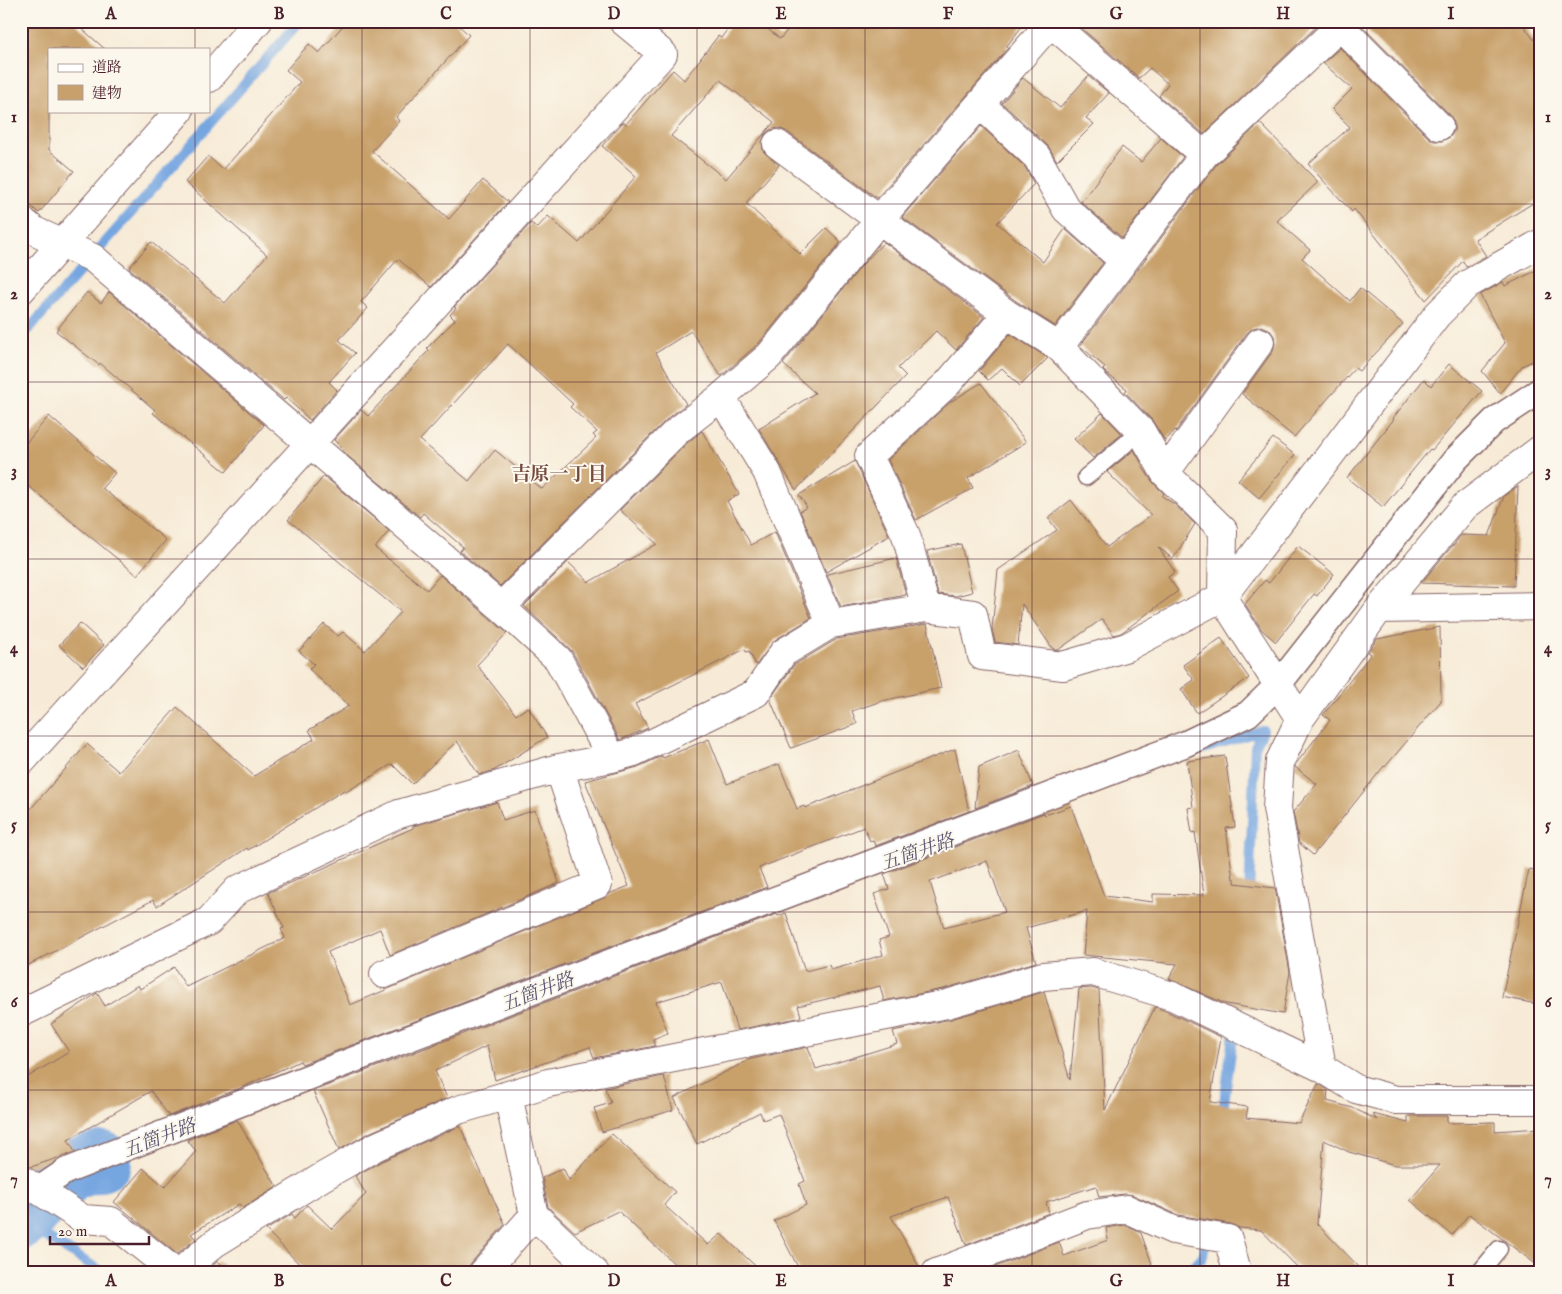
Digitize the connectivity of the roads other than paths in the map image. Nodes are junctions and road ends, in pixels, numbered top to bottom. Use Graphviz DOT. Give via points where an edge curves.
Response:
graph roads {
  1 [pos="258,21"];
  2 [pos="623,21"];
  3 [pos="1052,22"];
  4 [pos="1341,24"];
  5 [pos="210,77"];
  6 [pos="980,104"];
  7 [pos="178,112"];
  8 [pos="1439,126"];
  9 [pos="777,144"];
  10 [pos="1204,155"];
  11 [pos="21,220"];
  12 [pos="878,220"];
  13 [pos="62,243"];
  14 [pos="1541,243"];
  15 [pos="1124,261"];
  16 [pos="21,290"];
  17 [pos="1007,314"];
  18 [pos="1260,342"];
  19 [pos="1059,347"];
  20 [pos="1541,390"];
  21 [pos="721,397"];
  22 [pos="1141,431"];
  23 [pos="311,443"];
  24 [pos="1541,449"];
  25 [pos="1165,473"];
  26 [pos="1086,477"];
  27 [pos="1222,597"];
  28 [pos="1541,606"];
  29 [pos="501,607"];
  30 [pos="926,608"];
  31 [pos="1379,609"];
  32 [pos="831,624"];
  33 [pos="1278,685"];
  34 [pos="1300,719"];
  35 [pos="612,758"];
  36 [pos="21,762"];
  37 [pos="559,768"];
  38 [pos="384,974"];
  39 [pos="21,1013"];
  40 [pos="1322,1068"];
  41 [pos="508,1095"];
  42 [pos="1541,1100"];
  43 [pos="30,1185"];
  44 [pos="534,1215"];
  45 [pos="1499,1249"];
  46 [pos="1237,1272"];
  47 [pos="177,1273"];
  48 [pos="483,1273"];
  49 [pos="595,1273"];
  50 [pos="936,1273"];
  51 [pos="1479,1273"];
  1 -- 5 [label="street"];
  2 -- 23 [label="street" via="663,54"];
  3 -- 6 [label="street"];
  3 -- 10 [label="street"];
  4 -- 8 [label="street"];
  4 -- 10 [label="street"];
  6 -- 12 [label="street"];
  6 -- 15 [label="street" via="1037,157 1066,209"];
  7 -- 13 [label="street"];
  9 -- 12 [label="street"];
  10 -- 15 [label="street"];
  11 -- 13 [label="street"];
  12 -- 17 [label="street"];
  12 -- 21 [label="street" via="768,356"];
  13 -- 16 [label="street"];
  13 -- 23 [label="street" via="93,258"];
  14 -- 27 [label="street" via="1468,284 1437,315"];
  15 -- 19 [label="street"];
  17 -- 19 [label="street"];
  17 -- 30 [label="street" via="948,383 869,456 906,535"];
  18 -- 25 [label="street"];
  19 -- 22 [label="street"];
  20 -- 33 [label="street" via="1494,421 1455,460"];
  21 -- 29 [label="street" via="676,431"];
  21 -- 32 [label="street" via="767,472"];
  22 -- 25 [label="street"];
  22 -- 26 [label="lane"];
  23 -- 29 [label="street"];
  23 -- 36 [label="street"];
  24 -- 31 [label="street" via="1465,506"];
  25 -- 27 [label="street" via="1223,530"];
  27 -- 30 [label="street" via="1128,647 1063,666 982,656 973,614"];
  27 -- 33 [label="street"];
  28 -- 31 [label="street"];
  29 -- 35 [label="street" via="558,659"];
  30 -- 32 [label="street"];
  31 -- 34 [label="street"];
  32 -- 35 [label="street" via="783,652 756,693 634,752"];
  33 -- 34 [label="street"];
  33 -- 43 [label="street" via="1248,714 1184,744"];
  34 -- 40 [label="street" via="1280,761 1277,808"];
  35 -- 37 [label="street"];
  37 -- 38 [label="street" via="598,884"];
  37 -- 39 [label="street" via="399,814 237,890 209,921"];
  40 -- 41 [label="street" via="1172,996 1093,972 1043,976 947,1004 548,1083"];
  40 -- 42 [label="street" via="1356,1089 1396,1100"];
  41 -- 44 [label="street"];
  41 -- 47 [label="street" via="458,1110 375,1148 215,1243"];
  43 -- 47 [label="street" via="83,1219 111,1221"];
  44 -- 48 [label="street"];
  44 -- 49 [label="street"];
  45 -- 51 [label="lane"];
  46 -- 50 [label="street" via="1228,1239 1173,1230 1127,1209 1087,1215"];
}
